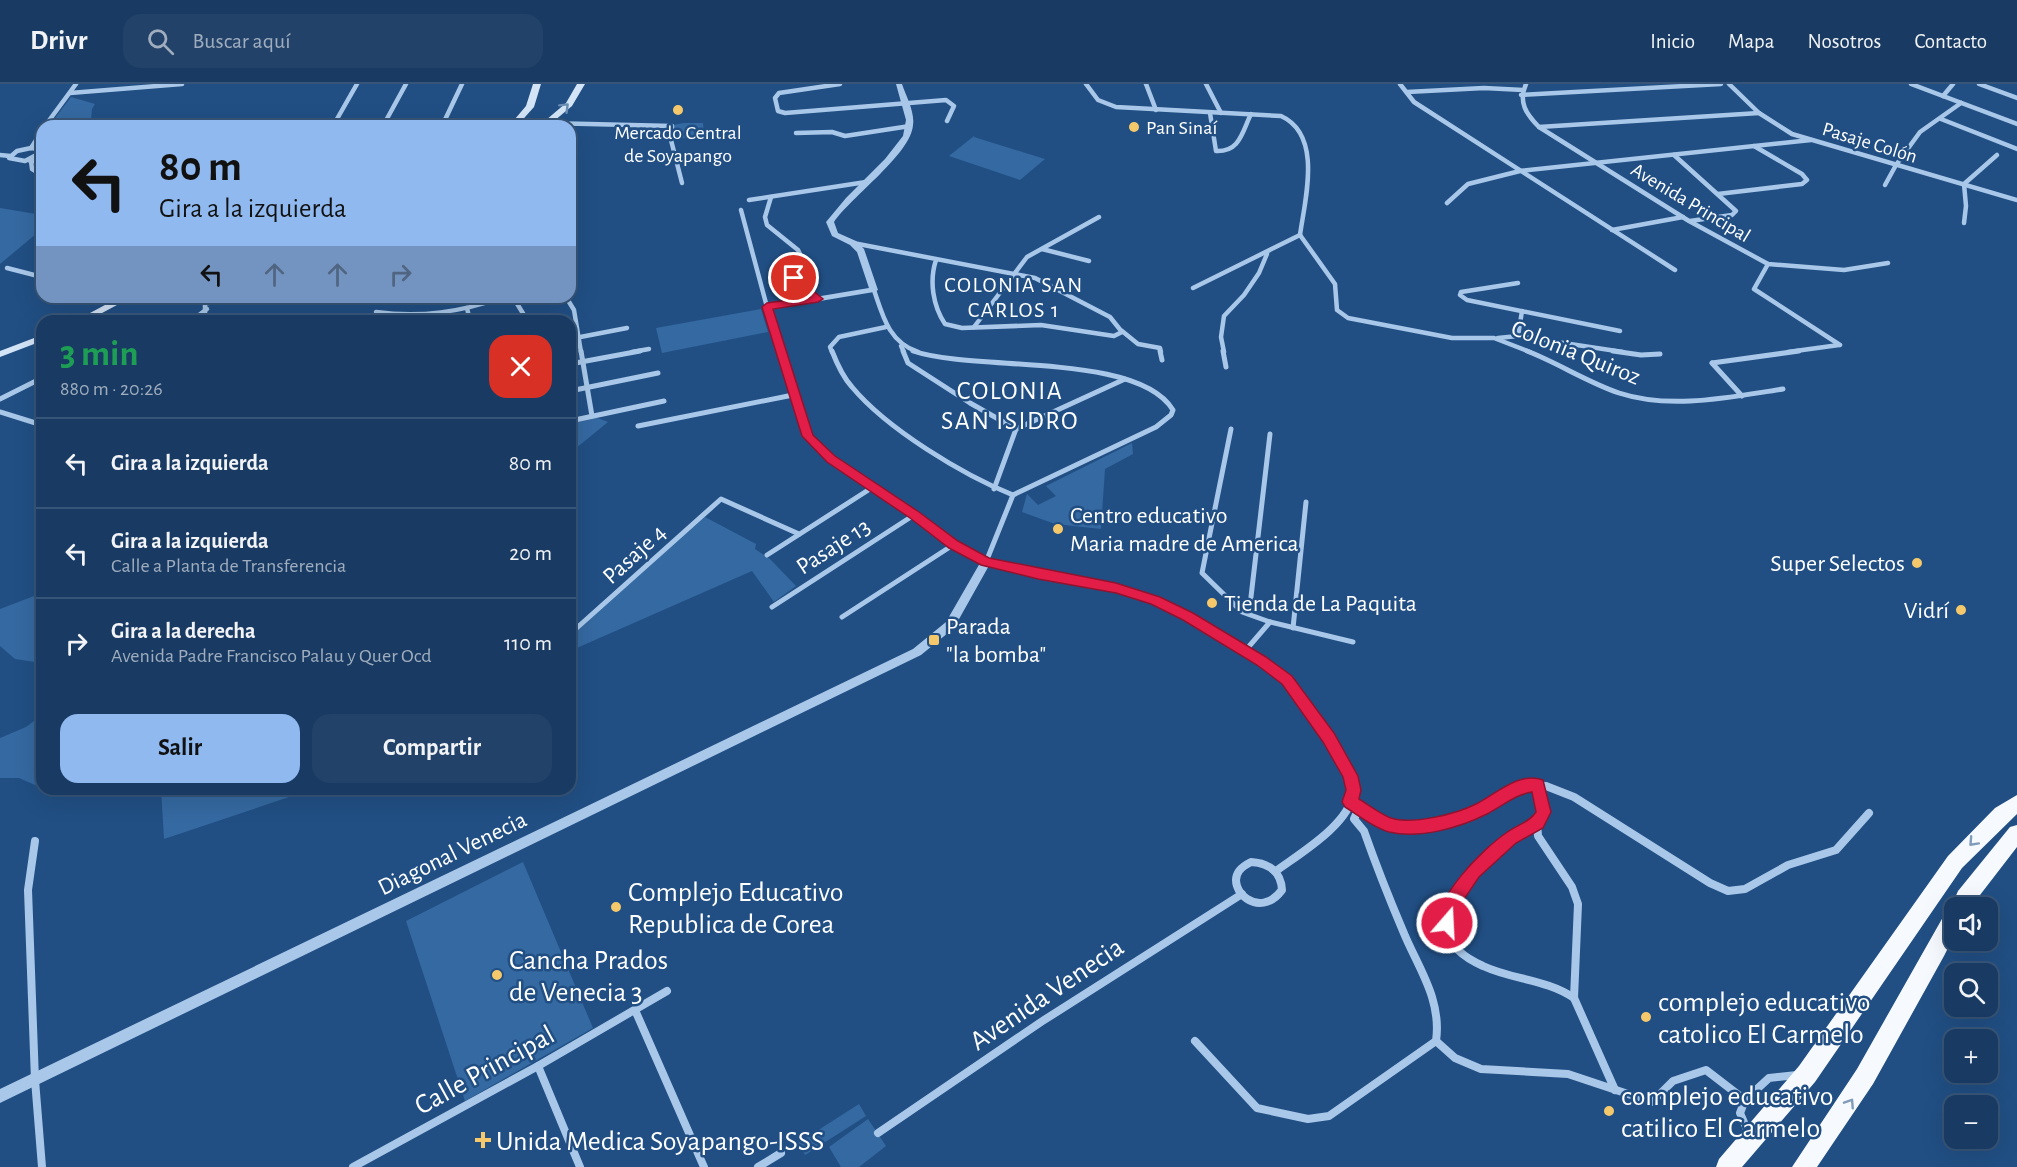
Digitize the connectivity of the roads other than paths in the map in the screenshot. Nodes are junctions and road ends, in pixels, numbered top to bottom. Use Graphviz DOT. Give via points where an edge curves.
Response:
graph roads {
  1 [pos="76,84"];
  2 [pos="182,84"];
  3 [pos="357,84"];
  4 [pos="406,84"];
  5 [pos="462,84"];
  6 [pos="537,84"];
  7 [pos="581,84"];
  8 [pos="840,84"];
  9 [pos="899,84"];
  10 [pos="1086,84"];
  11 [pos="1146,84"];
  12 [pos="1206,84"];
  13 [pos="1400,84"];
  14 [pos="1526,84"];
  15 [pos="1721,84"];
  16 [pos="1729,84"];
  17 [pos="1911,84"];
  18 [pos="1953,84"];
  19 [pos="1979,84"];
  20 [pos="1684,85"];
  21 [pos="1407,92"];
  22 [pos="1522,92"];
  23 [pos="70,93"];
  24 [pos="1943,96"];
  25 [pos="2017,98"];
  26 [pos="904,103"];
  27 [pos="1961,103"];
  28 [pos="1156,110"];
  29 [pos="1210,112"];
  30 [pos="1221,113"];
  31 [pos="1759,113"];
  32 [pos="1251,114"];
  33 [pos="1941,119"];
  34 [pos="50,120"];
  35 [pos="336,120"];
  36 [pos="386,120"];
  37 [pos="445,120"];
  38 [pos="518,120"];
  39 [pos="551,120"];
  40 [pos="947,121"];
  41 [pos="2017,124"];
  42 [pos="576,125"];
  43 [pos="910,126"];
  44 [pos="1539,127"];
  45 [pos="796,134"];
  46 [pos="36,140"];
  47 [pos="1811,140"];
  48 [pos="1754,146"];
  49 [pos="31,148"];
  50 [pos="36,149"];
  51 [pos="2017,149"];
  52 [pos="1674,155"];
  53 [pos="1997,155"];
  54 [pos="1,156"];
  55 [pos="10,156"];
  56 [pos="36,156"];
  57 [pos="29,161"];
  58 [pos="36,162"];
  59 [pos="1597,163"];
  60 [pos="1896,165"];
  61 [pos="36,171"];
  62 [pos="1520,171"];
  63 [pos="866,182"];
  64 [pos="682,183"];
  65 [pos="1964,184"];
  66 [pos="1885,185"];
  67 [pos="1718,194"];
  68 [pos="771,197"];
  69 [pos="749,200"];
  70 [pos="2017,200"];
  71 [pos="1447,203"];
  72 [pos="741,210"];
  73 [pos="1099,217"];
  74 [pos="1683,217"];
  75 [pos="1689,221"];
  76 [pos="1964,223"];
  77 [pos="1612,230"];
  78 [pos="1300,236"];
  79 [pos="853,243"];
  80 [pos="1041,248"];
  81 [pos="1266,254"];
  82 [pos="936,260"];
  83 [pos="1089,261"];
  84 [pos="1888,262"];
  85 [pos="1768,264"];
  86 [pos="7,268"];
  87 [pos="1675,270"];
  88 [pos="36,275"];
  89 [pos="1013,275"];
  90 [pos="1518,284"];
  91 [pos="1194,288"];
  92 [pos="874,290"];
  93 [pos="818,299"];
  94 [pos="113,303"];
  95 [pos="206,303"];
  96 [pos="232,303"];
  97 [pos="486,303"];
  98 [pos="207,306"];
  99 [pos="767,307"];
  100 [pos="467,309"];
  101 [pos="1522,311"];
  102 [pos="376,312"];
  103 [pos="91,315"];
  104 [pos="197,315"];
  105 [pos="206,315"];
  106 [pos="394,315"];
  107 [pos="436,315"];
  108 [pos="468,315"];
  109 [pos="576,321"];
  110 [pos="886,327"];
  111 [pos="974,327"];
  112 [pos="627,328"];
  113 [pos="1121,330"];
  114 [pos="1620,331"];
  115 [pos="1518,336"];
  116 [pos="579,337"];
  117 [pos="576,338"];
  118 [pos="1494,338"];
  119 [pos="36,340"];
  120 [pos="902,346"];
  121 [pos="650,349"];
  122 [pos="0,354"];
  123 [pos="1660,354"];
  124 [pos="1162,360"];
  125 [pos="583,362"];
  126 [pos="576,363"];
  127 [pos="1226,367"];
  128 [pos="658,373"];
  129 [pos="1125,379"];
  130 [pos="36,381"];
  131 [pos="587,388"];
  132 [pos="1784,389"];
  133 [pos="576,390"];
  134 [pos="793,395"];
  135 [pos="1742,396"];
  136 [pos="0,399"];
  137 [pos="664,401"];
  138 [pos="0,412"];
  139 [pos="592,416"];
  140 [pos="576,420"];
  141 [pos="36,423"];
  142 [pos="638,426"];
  143 [pos="1016,429"];
  144 [pos="1232,429"];
  145 [pos="1270,434"];
  146 [pos="873,487"];
  147 [pos="994,489"];
  148 [pos="1013,495"];
  149 [pos="1306,502"];
  150 [pos="914,515"];
  151 [pos="799,534"];
  152 [pos="953,545"];
  153 [pos="767,555"];
  154 [pos="986,562"];
  155 [pos="772,607"];
  156 [pos="1248,614"];
  157 [pos="842,617"];
  158 [pos="1270,622"];
  159 [pos="1293,628"];
  160 [pos="576,629"];
  161 [pos="1353,642"];
  162 [pos="1245,651"];
  163 [pos="1538,785"];
  164 [pos="1350,802"];
  165 [pos="2017,803"];
  166 [pos="1359,808"];
  167 [pos="1869,813"];
  168 [pos="1537,824"];
  169 [pos="2017,833"];
  170 [pos="35,841"];
  171 [pos="1276,871"];
  172 [pos="1242,894"];
  173 [pos="1965,897"];
  174 [pos="1944,935"];
  175 [pos="667,991"];
  176 [pos="1574,998"];
  177 [pos="635,1010"];
  178 [pos="1195,1041"];
  179 [pos="1436,1041"];
  180 [pos="538,1066"];
  181 [pos="1807,1074"];
  182 [pos="35,1080"];
  183 [pos="1615,1090"];
  184 [pos="0,1096"];
  185 [pos="1746,1100"];
  186 [pos="878,1133"];
  187 [pos="1752,1140"];
  188 [pos="781,1153"];
  189 [pos="42,1167"];
  190 [pos="354,1167"];
  191 [pos="580,1167"];
  192 [pos="704,1167"];
  193 [pos="758,1167"];
  194 [pos="1727,1167"];
  195 [pos="1803,1167"];
  1 -- 23 [label="street"];
  2 -- 23 [label="street"];
  3 -- 35 [label="street"];
  4 -- 36 [label="street"];
  5 -- 37 [label="street"];
  6 -- 38 [label="main road" via="530,107"];
  39 -- 7 [label="main road, one-way" via="569,104"];
  8 -- 26 [label="street" via="786,90 774,98 778,111"];
  9 -- 26 [label="street"];
  10 -- 28 [label="street" via="1089,93 1104,103"];
  11 -- 28 [label="street"];
  12 -- 30 [label="street"];
  13 -- 21 [label="street"];
  14 -- 22 [label="street"];
  15 -- 20 [label="street"];
  16 -- 31 [label="street, Pasaje Colón"];
  17 -- 24 [label="street"];
  18 -- 24 [label="street"];
  19 -- 25 [label="street"];
  20 -- 22 [label="street"];
  21 -- 22 [label="street" via="1484,88"];
  21 -- 62 [label="street" via="1414,102"];
  22 -- 44 [label="street, Avenida Principal" via="1525,115"];
  23 -- 34 [label="street"];
  24 -- 27 [label="street"];
  26 -- 40 [label="street" via="946,100 954,106"];
  26 -- 43 [label="street"];
  27 -- 33 [label="street"];
  27 -- 41 [label="street"];
  28 -- 29 [label="street"];
  29 -- 30 [label="street"];
  29 -- 32 [label="street" via="1216,151 1222,152 1236,146"];
  30 -- 32 [label="street"];
  31 -- 44 [label="street"];
  31 -- 47 [label="street, Pasaje Colón" via="1792,134"];
  32 -- 78 [label="street" via="1281,116 1294,123 1306,147 1307,185"];
  33 -- 51 [label="street"];
  33 -- 60 [label="street" via="1920,132"];
  42 -- 64 [label="street" via="672,126 671,140"];
  43 -- 45 [label="street" via="851,136 832,132"];
  43 -- 63 [label="street" via="897,150"];
  44 -- 59 [label="street, Avenida Principal"];
  46 -- 49 [label="street"];
  47 -- 48 [label="street"];
  47 -- 60 [label="street, Pasaje Colón"];
  48 -- 52 [label="street"];
  48 -- 67 [label="street" via="1807,180 1802,184"];
  49 -- 50 [label="street"];
  49 -- 55 [label="street"];
  52 -- 59 [label="street"];
  52 -- 67 [label="street"];
  53 -- 65 [label="street"];
  54 -- 55 [label="street"];
  55 -- 57 [label="street" via="14,161"];
  56 -- 57 [label="street"];
  57 -- 58 [label="street"];
  57 -- 61 [label="street"];
  59 -- 62 [label="street"];
  59 -- 74 [label="street, Avenida Principal"];
  60 -- 65 [label="street, Pasaje Colón"];
  60 -- 66 [label="street"];
  62 -- 71 [label="street" via="1468,184"];
  62 -- 77 [label="street"];
  63 -- 68 [label="street"];
  63 -- 79 [label="street" via="830,222 836,234"];
  65 -- 70 [label="street, Pasaje Colón"];
  65 -- 76 [label="street"];
  67 -- 75 [label="street" via="1735,213"];
  68 -- 69 [label="street"];
  68 -- 93 [label="street" via="767,225 798,250 800,254 790,271 798,285"];
  72 -- 99 [label="street"];
  73 -- 80 [label="street"];
  74 -- 75 [label="street, Avenida Principal"];
  74 -- 77 [label="street"];
  75 -- 85 [label="street, Avenida Principal"];
  77 -- 87 [label="street"];
  78 -- 81 [label="street"];
  78 -- 118 [label="street, Colonia Quiroz" via="1335,284 1337,310 1348,318 1452,338"];
  79 -- 82 [label="street"];
  79 -- 92 [label="street" via="861,251"];
  80 -- 83 [label="street"];
  80 -- 89 [label="street" via="1027,257"];
  81 -- 91 [label="street"];
  81 -- 127 [label="street" via="1260,273 1224,316 1221,338"];
  82 -- 89 [label="street"];
  82 -- 111 [label="street" via="931,270 938,316 945,324"];
  84 -- 85 [label="street, Avenida Principal" via="1844,270"];
  85 -- 135 [label="street" via="1754,289 1840,345 1712,363"];
  86 -- 88 [label="street"];
  89 -- 111 [label="street"];
  89 -- 113 [label="street" via="1051,285 1110,317"];
  90 -- 101 [label="street" via="1461,292 1460,296"];
  92 -- 93 [label="street"];
  92 -- 110 [label="street"];
  93 -- 99 [label="street"];
  94 -- 103 [label="main road"];
  95 -- 98 [label="street"];
  96 -- 98 [label="street"];
  97 -- 100 [label="street"];
  98 -- 104 [label="street"];
  98 -- 105 [label="street"];
  99 -- 134 [label="street"];
  100 -- 107 [label="street"];
  100 -- 108 [label="street"];
  101 -- 114 [label="street"];
  101 -- 115 [label="street"];
  102 -- 106 [label="street"];
  109 -- 116 [label="street"];
  110 -- 120 [label="street"];
  110 -- 147 [label="street" via="839,337 830,347 845,379 901,429"];
  111 -- 113 [label="street" via="1041,325 1114,336"];
  112 -- 116 [label="street"];
  113 -- 124 [label="street" via="1138,344 1160,348"];
  115 -- 118 [label="street"];
  115 -- 123 [label="street" via="1641,355"];
  116 -- 117 [label="street"];
  116 -- 125 [label="street"];
  118 -- 135 [label="street, Colonia Quiroz" via="1619,393 1645,399"];
  119 -- 122 [label="main road"];
  120 -- 129 [label="street" via="940,358"];
  120 -- 143 [label="street" via="908,363"];
  121 -- 125 [label="street"];
  125 -- 126 [label="street"];
  125 -- 131 [label="street"];
  128 -- 131 [label="street"];
  129 -- 143 [label="street"];
  129 -- 148 [label="street" via="1164,399 1173,410 1171,415 1156,427"];
  130 -- 136 [label="street"];
  131 -- 133 [label="street"];
  131 -- 139 [label="street"];
  132 -- 135 [label="street, Colonia Quiroz"];
  134 -- 142 [label="street"];
  134 -- 146 [label="street" via="807,436 831,459"];
  137 -- 139 [label="street"];
  138 -- 141 [label="street"];
  139 -- 140 [label="street"];
  143 -- 147 [label="street"];
  144 -- 156 [label="street" via="1202,573"];
  145 -- 156 [label="street"];
  146 -- 150 [label="street"];
  146 -- 151 [label="street"];
  147 -- 148 [label="street"];
  148 -- 154 [label="street, Diagonal Venecia"];
  149 -- 159 [label="street"];
  150 -- 152 [label="street"];
  150 -- 155 [label="street, Pasaje 13"];
  151 -- 153 [label="street"];
  151 -- 160 [label="street, Pasaje 4" via="721,499"];
  152 -- 154 [label="street"];
  152 -- 157 [label="street"];
  154 -- 162 [label="street" via="1116,588 1155,601"];
  154 -- 182 [label="street, Diagonal Venecia" via="950,625 917,652"];
  156 -- 158 [label="street"];
  158 -- 159 [label="street"];
  158 -- 162 [label="street"];
  159 -- 161 [label="street"];
  162 -- 164 [label="street" via="1287,680 1316,719 1350,776"];
  163 -- 166 [label="street" via="1517,788 1467,816 1436,824 1390,825"];
  163 -- 167 [label="street" via="1574,797 1710,884 1728,891 1745,889 1788,865 1836,850"];
  163 -- 168 [label="street" via="1544,812"];
  164 -- 166 [label="street"];
  164 -- 171 [label="street" via="1319,838"];
  165 -- 181 [label="highway, one-way" via="1955,862"];
  166 -- 179 [label="street" via="1354,819 1364,831 1385,890 1433,995"];
  168 -- 176 [label="street" via="1538,836 1572,887 1578,904"];
  168 -- 176 [label="street" via="1511,838 1474,872 1448,909 1448,933 1460,953 1477,963 1554,986"];
  169 -- 173 [label="highway"];
  170 -- 182 [label="street" via="28,890"];
  171 -- 172 [label="street" via="1256,862 1242,867 1236,880"];
  171 -- 172 [label="street" via="1282,885 1277,898 1257,903"];
  172 -- 186 [label="street, Avenida Venecia" via="1041,1022"];
  195 -- 174 [label="highway, one-way" via="1863,1083"];
  175 -- 177 [label="street, Calle Principal"];
  176 -- 183 [label="street"];
  177 -- 180 [label="street, Calle Principal"];
  177 -- 192 [label="street"];
  178 -- 179 [label="street" via="1257,1108 1308,1119 1329,1116"];
  179 -- 183 [label="street" via="1455,1058 1481,1069 1568,1074"];
  180 -- 190 [label="street, Calle Principal"];
  180 -- 191 [label="street"];
  181 -- 185 [label="street" via="1769,1078"];
  181 -- 187 [label="highway"];
  182 -- 184 [label="street, Diagonal Venecia"];
  182 -- 189 [label="street"];
  183 -- 185 [label="street" via="1652,1102 1673,1081 1706,1070"];
  185 -- 187 [label="street" via="1740,1113"];
  187 -- 194 [label="highway"];
  188 -- 193 [label="street"];
}
